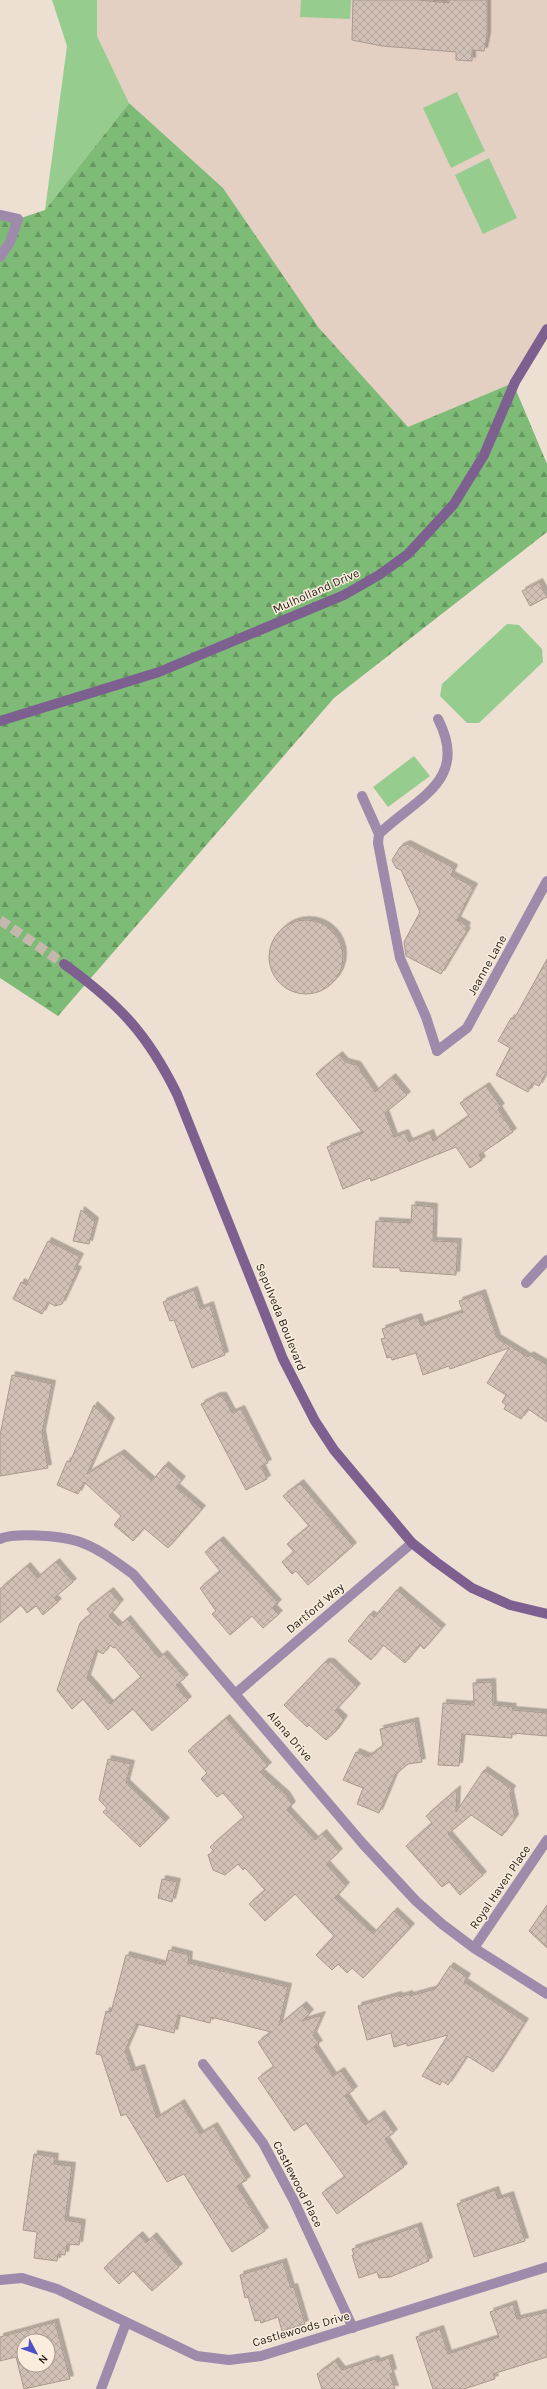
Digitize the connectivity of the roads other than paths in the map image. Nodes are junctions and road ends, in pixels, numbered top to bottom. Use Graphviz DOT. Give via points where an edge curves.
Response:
graph roads {
  1 [pos="0,215"];
  2 [pos="0,257"];
  3 [pos="547,329"];
  4 [pos="438,719"];
  5 [pos="0,721"];
  6 [pos="362,796"];
  7 [pos="379,834"];
  8 [pos="547,881"];
  9 [pos="64,964"];
  10 [pos="547,1260"];
  11 [pos="526,1283"];
  12 [pos="0,1538"];
  13 [pos="412,1543"];
  14 [pos="547,1614"];
  15 [pos="235,1694"];
  16 [pos="547,1840"];
  17 [pos="474,1948"];
  18 [pos="547,1994"];
  19 [pos="203,2064"];
  20 [pos="547,2267"];
  21 [pos="0,2280"];
  22 [pos="126,2323"];
  23 [pos="353,2328"];
  24 [pos="101,2389"];
  1 -- 2 [label="street" via="18,219 10,242"];
  3 -- 5 [label="main road, Mulholland Drive" via="515,382 484,455 465,487 432,530 397,562 344,595 158,672"];
  4 -- 7 [label="street" via="448,747 447,762 436,786"];
  6 -- 7 [label="street"];
  7 -- 8 [label="street, Jeanne Lane" via="380,858 400,958 426,1017 437,1051 466,1028"];
  9 -- 13 [label="main road, Sepulveda Boulevard" via="123,1013 150,1044 177,1094 283,1359 298,1390 334,1450"];
  10 -- 11 [label="street"];
  12 -- 15 [label="street, Alana Drive" via="26,1534 76,1541 111,1558 133,1574"];
  13 -- 14 [label="main road, Sepulveda Boulevard" via="472,1588 510,1605"];
  13 -- 15 [label="street, Dartford Way"];
  15 -- 17 [label="street, Alana Drive" via="416,1902"];
  16 -- 17 [label="street, Royal Haven Place"];
  17 -- 18 [label="street, Alana Drive"];
  19 -- 23 [label="street, Castlewood Place" via="262,2143 294,2201"];
  20 -- 23 [label="street, Castlewoods Drive"];
  21 -- 22 [label="street, Castlewoods Drive" via="22,2278 57,2289"];
  22 -- 23 [label="street, Castlewoods Drive" via="197,2356 229,2360 261,2356"];
  22 -- 24 [label="street"];
}
